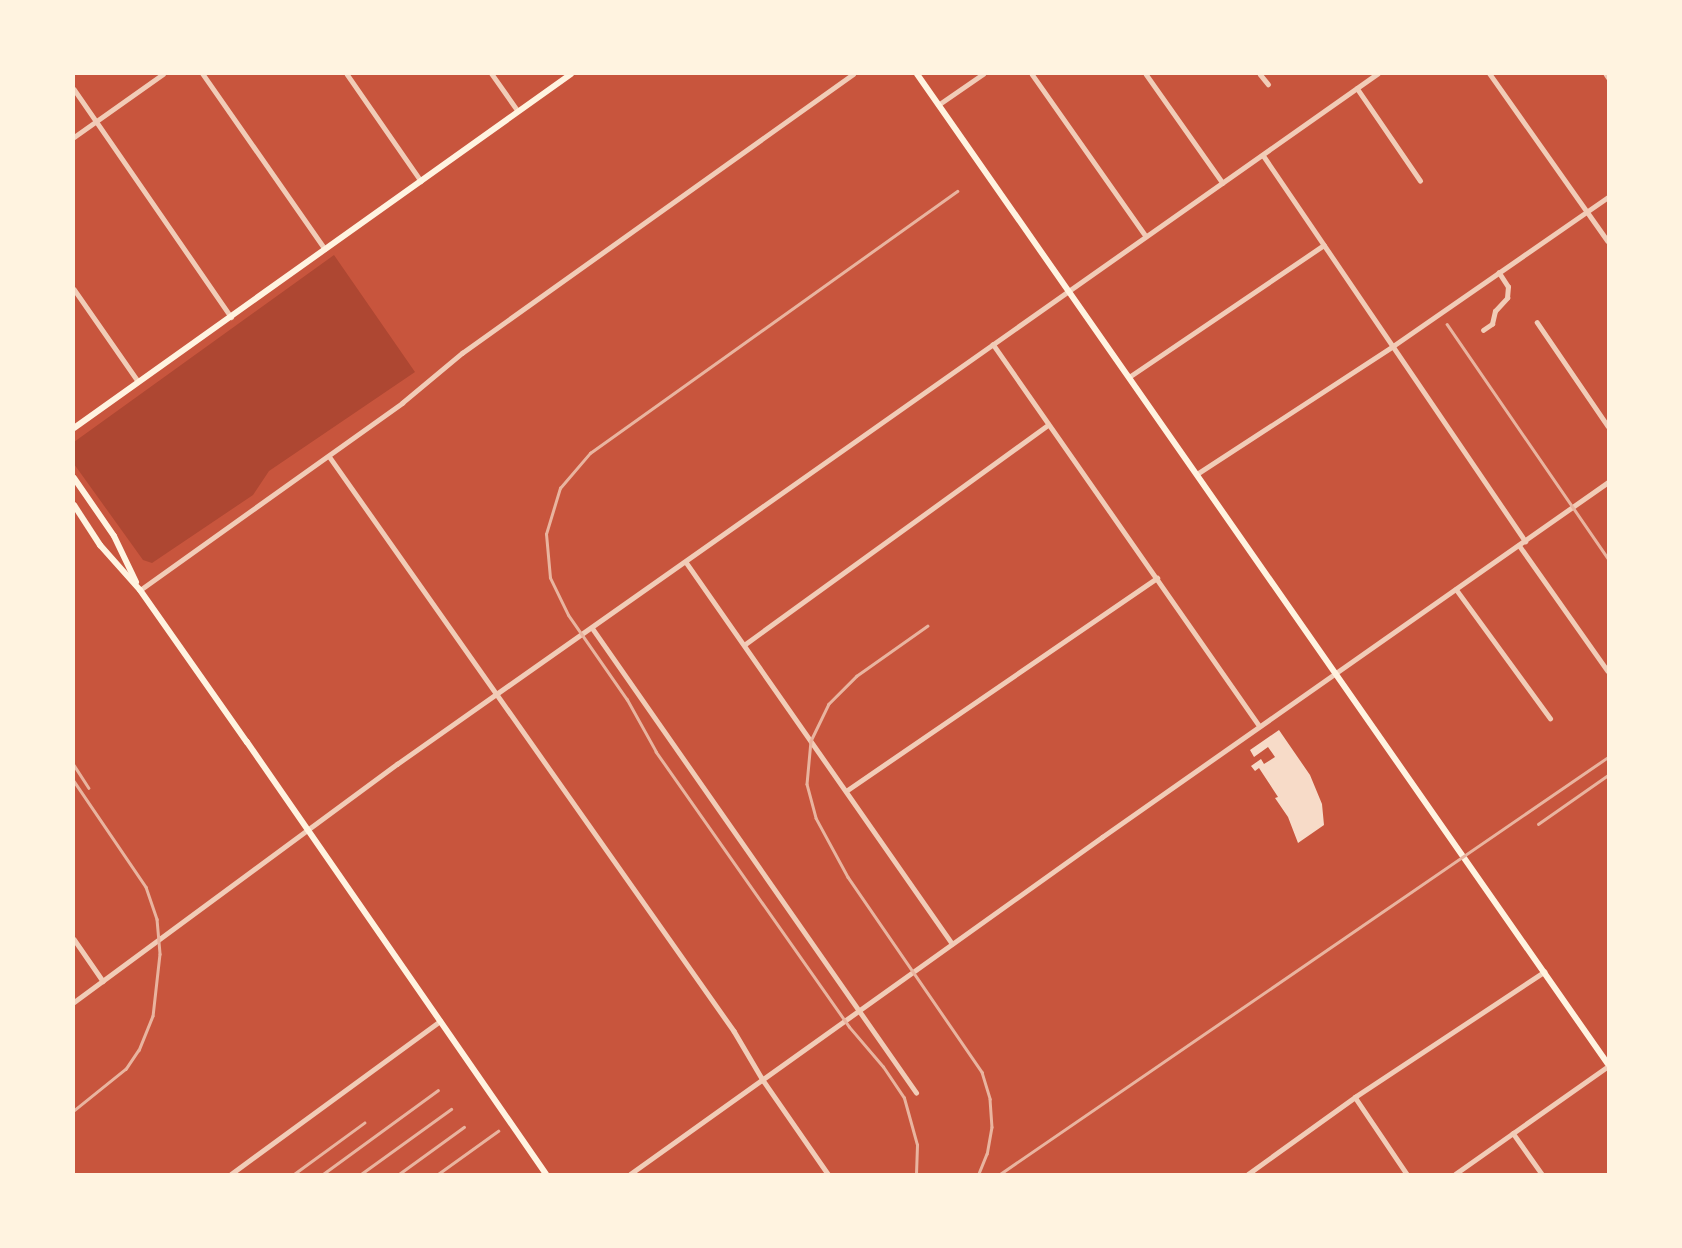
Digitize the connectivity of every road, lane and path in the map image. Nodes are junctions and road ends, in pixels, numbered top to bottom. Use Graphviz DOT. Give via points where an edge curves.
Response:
graph roads {
  1 [pos="163,74"];
  2 [pos="203,74"];
  3 [pos="347,74"];
  4 [pos="492,74"];
  5 [pos="571,74"];
  6 [pos="853,74"];
  7 [pos="917,74"];
  8 [pos="983,74"];
  9 [pos="1032,74"];
  10 [pos="1146,74"];
  11 [pos="1260,74"];
  12 [pos="1377,74"];
  13 [pos="1490,74"];
  14 [pos="1268,84"];
  15 [pos="1357,88"];
  16 [pos="74,89"];
  17 [pos="938,105"];
  18 [pos="519,111"];
  19 [pos="96,121"];
  20 [pos="74,137"];
  21 [pos="1263,155"];
  22 [pos="1420,180"];
  23 [pos="421,181"];
  24 [pos="1223,183"];
  25 [pos="1608,197"];
  26 [pos="1588,212"];
  27 [pos="1146,236"];
  28 [pos="1608,241"];
  29 [pos="1324,246"];
  30 [pos="325,249"];
  31 [pos="1499,273"];
  32 [pos="74,289"];
  33 [pos="1069,292"];
  34 [pos="231,317"];
  35 [pos="1537,322"];
  36 [pos="1483,330"];
  37 [pos="993,344"];
  38 [pos="1393,346"];
  39 [pos="1129,377"];
  40 [pos="138,381"];
  41 [pos="1048,425"];
  42 [pos="1608,426"];
  43 [pos="74,428"];
  44 [pos="329,456"];
  45 [pos="1196,475"];
  46 [pos="74,478"];
  47 [pos="1608,482"];
  48 [pos="74,505"];
  49 [pos="1525,541"];
  50 [pos="1519,545"];
  51 [pos="686,562"];
  52 [pos="1157,578"];
  53 [pos="1456,589"];
  54 [pos="140,590"];
  55 [pos="593,629"];
  56 [pos="744,645"];
  57 [pos="1608,671"];
  58 [pos="1334,675"];
  59 [pos="497,693"];
  60 [pos="1549,719"];
  61 [pos="1259,726"];
  62 [pos="846,791"];
  63 [pos="309,830"];
  64 [pos="74,939"];
  65 [pos="952,943"];
  66 [pos="1544,972"];
  67 [pos="103,981"];
  68 [pos="74,1002"];
  69 [pos="859,1010"];
  70 [pos="440,1021"];
  71 [pos="1608,1065"];
  72 [pos="763,1080"];
  73 [pos="915,1092"];
  74 [pos="1355,1097"];
  75 [pos="1513,1133"];
  76 [pos="231,1174"];
  77 [pos="546,1174"];
  78 [pos="630,1174"];
  79 [pos="828,1174"];
  80 [pos="1248,1174"];
  81 [pos="1408,1174"];
  82 [pos="1455,1174"];
  83 [pos="1542,1174"];
  1 -- 19 [label="street"];
  2 -- 30 [label="street"];
  3 -- 23 [label="street"];
  4 -- 18 [label="street"];
  5 -- 18 [label="main road"];
  6 -- 44 [label="street" via="462,352"];
  7 -- 17 [label="main road"];
  8 -- 17 [label="street"];
  9 -- 27 [label="street"];
  10 -- 24 [label="street"];
  11 -- 14 [label="street"];
  12 -- 15 [label="street"];
  13 -- 26 [label="street"];
  15 -- 21 [label="street"];
  15 -- 22 [label="street"];
  16 -- 19 [label="street"];
  17 -- 33 [label="main road"];
  18 -- 23 [label="main road"];
  19 -- 20 [label="street"];
  19 -- 34 [label="street"];
  21 -- 24 [label="street"];
  21 -- 29 [label="street"];
  23 -- 30 [label="main road"];
  24 -- 27 [label="street"];
  25 -- 26 [label="street"];
  26 -- 28 [label="street"];
  26 -- 31 [label="street"];
  27 -- 33 [label="street"];
  29 -- 38 [label="street"];
  29 -- 39 [label="street"];
  30 -- 34 [label="main road"];
  31 -- 36 [label="street" via="1508,287 1507,298 1495,311 1492,324"];
  31 -- 38 [label="street"];
  32 -- 40 [label="street"];
  33 -- 37 [label="street"];
  33 -- 39 [label="main road"];
  34 -- 40 [label="main road"];
  35 -- 42 [label="street"];
  37 -- 41 [label="street"];
  37 -- 51 [label="street"];
  38 -- 45 [label="street"];
  38 -- 49 [label="street"];
  39 -- 45 [label="main road"];
  40 -- 43 [label="main road"];
  41 -- 52 [label="street"];
  41 -- 56 [label="street"];
  44 -- 54 [label="street"];
  44 -- 59 [label="street"];
  45 -- 58 [label="main road"];
  46 -- 54 [label="main road" via="114,537"];
  47 -- 49 [label="street"];
  48 -- 54 [label="main road" via="100,545"];
  49 -- 50 [label="street"];
  50 -- 53 [label="street"];
  50 -- 57 [label="street"];
  51 -- 55 [label="street"];
  51 -- 56 [label="street"];
  52 -- 61 [label="street"];
  52 -- 62 [label="street"];
  53 -- 58 [label="street"];
  53 -- 60 [label="street"];
  54 -- 63 [label="main road"];
  55 -- 59 [label="street"];
  55 -- 69 [label="street"];
  56 -- 62 [label="street"];
  58 -- 61 [label="street"];
  58 -- 66 [label="main road"];
  59 -- 63 [label="street"];
  59 -- 72 [label="street" via="734,1031"];
  61 -- 65 [label="street"];
  62 -- 65 [label="street"];
  63 -- 67 [label="street"];
  63 -- 70 [label="main road"];
  64 -- 67 [label="street"];
  65 -- 69 [label="street"];
  66 -- 71 [label="main road"];
  66 -- 74 [label="street"];
  67 -- 68 [label="street"];
  69 -- 72 [label="street"];
  69 -- 73 [label="street"];
  70 -- 76 [label="street"];
  70 -- 77 [label="main road"];
  71 -- 75 [label="street"];
  72 -- 78 [label="street"];
  72 -- 79 [label="street"];
  74 -- 80 [label="street"];
  74 -- 81 [label="street"];
  75 -- 82 [label="street"];
  75 -- 83 [label="street"];
}
